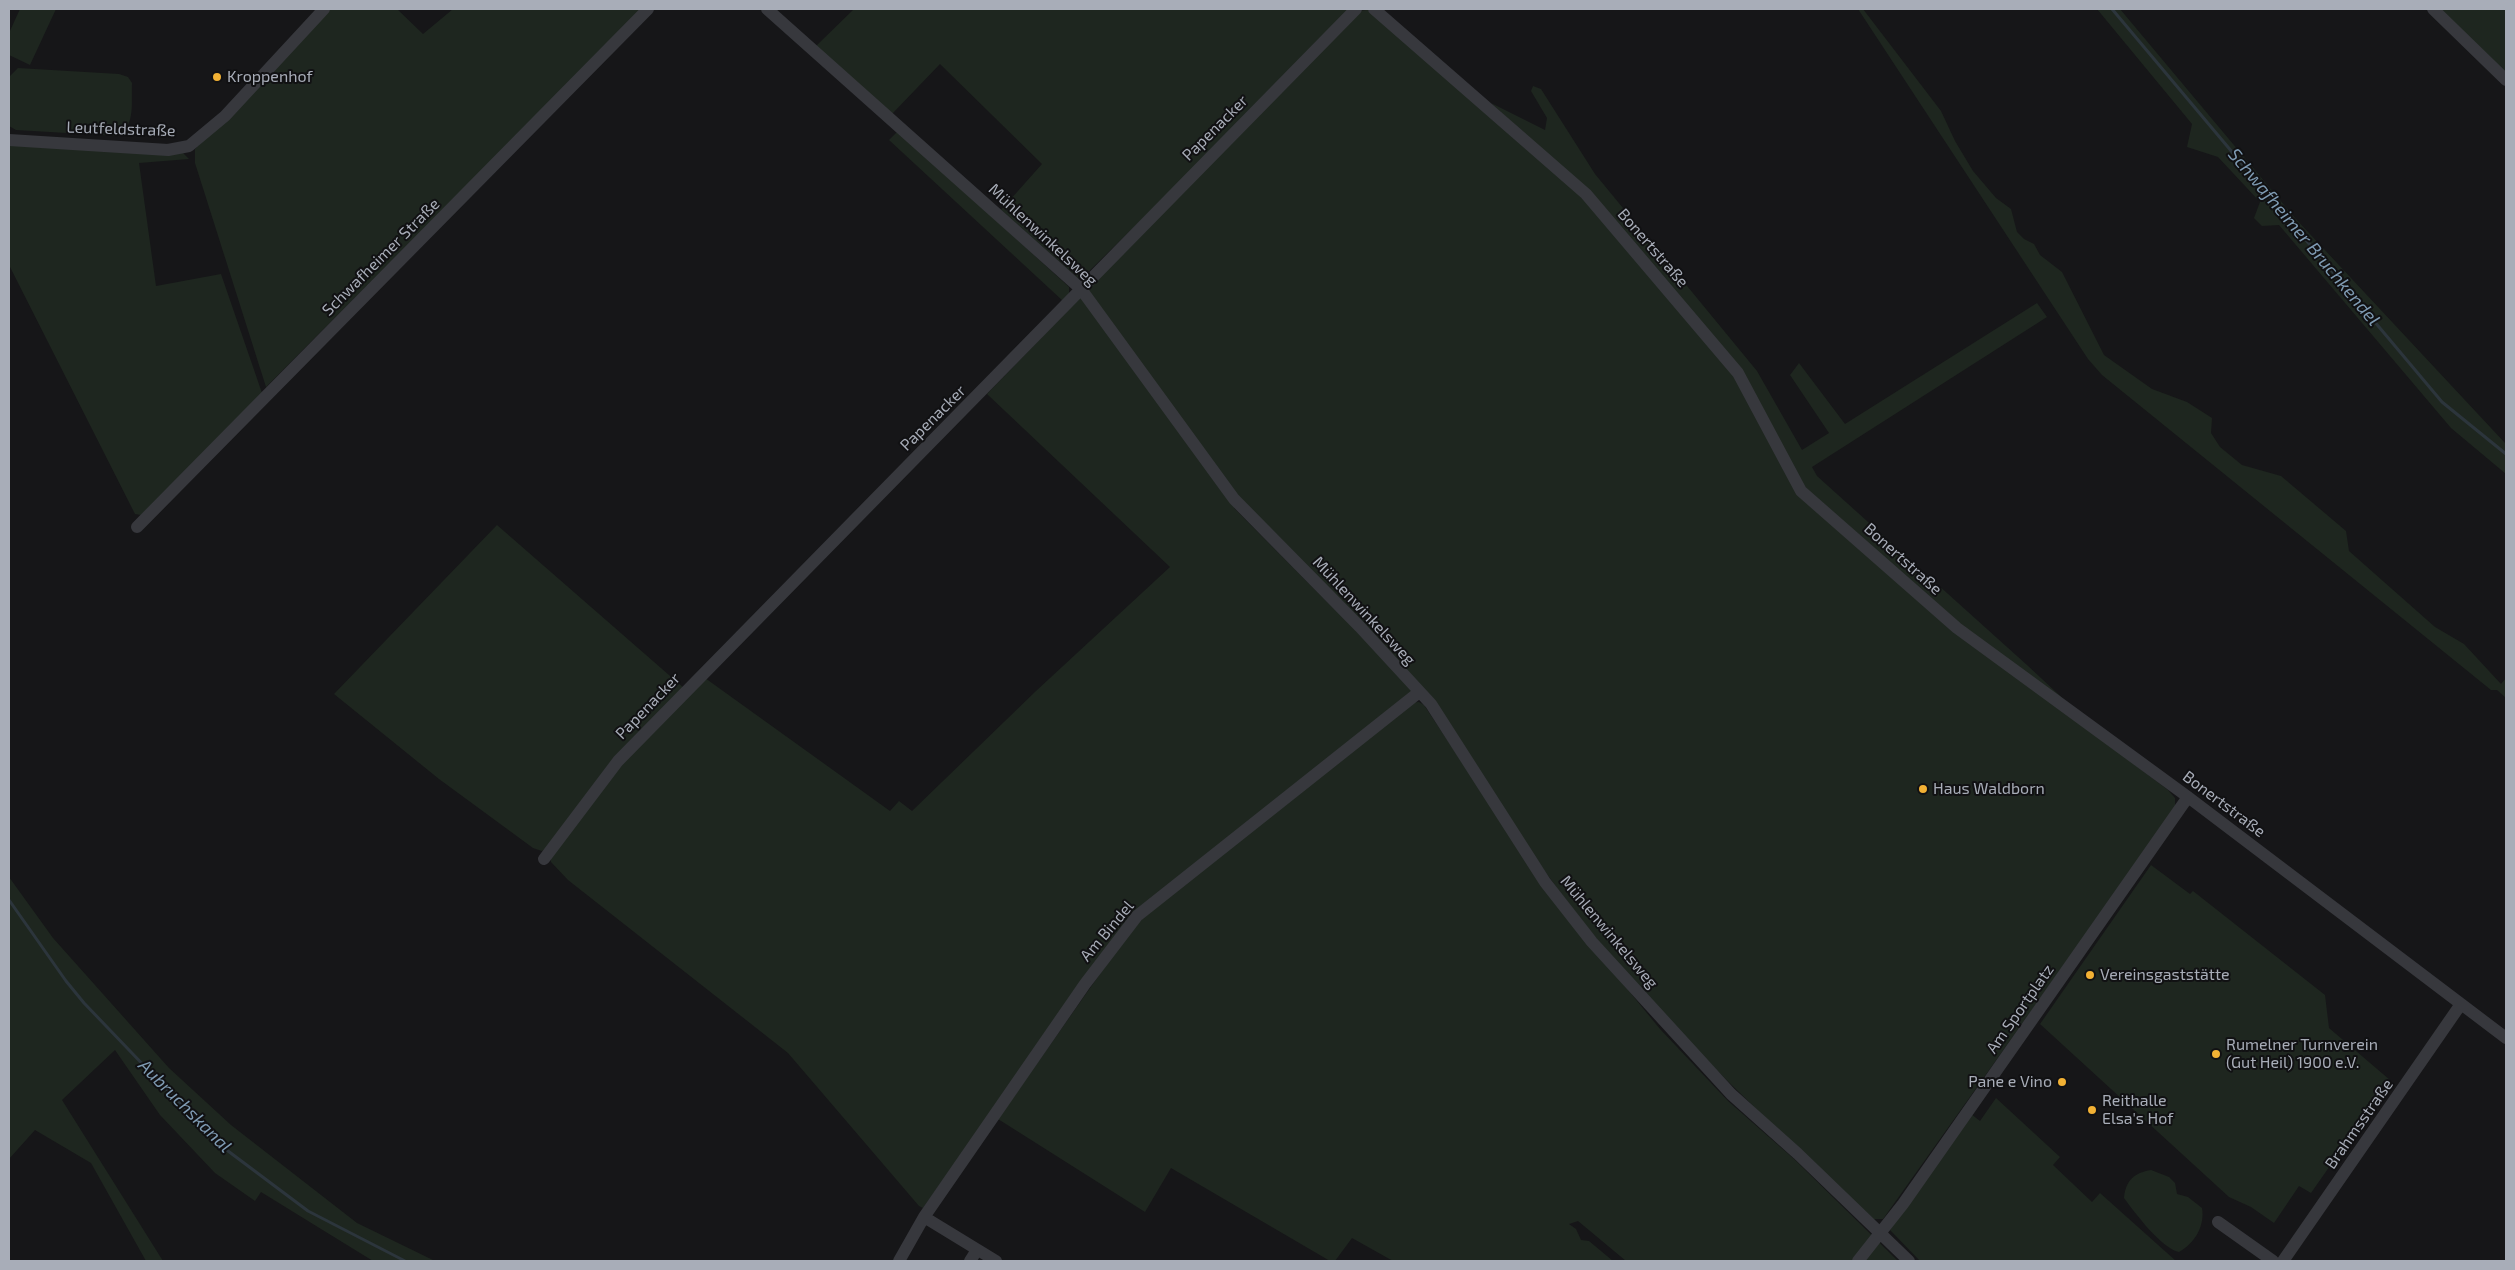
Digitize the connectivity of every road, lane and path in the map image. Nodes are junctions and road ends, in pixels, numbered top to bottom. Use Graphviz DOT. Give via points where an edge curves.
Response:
graph roads {
  1 [pos="324,9"];
  2 [pos="648,9"];
  3 [pos="767,9"];
  4 [pos="1356,9"];
  5 [pos="1374,9"];
  6 [pos="2433,9"];
  7 [pos="2506,80"];
  8 [pos="9,140"];
  9 [pos="1081,289"];
  10 [pos="137,527"];
  11 [pos="1418,693"];
  12 [pos="2188,797"];
  13 [pos="544,859"];
  14 [pos="2461,1004"];
  15 [pos="2506,1038"];
  16 [pos="924,1216"];
  17 [pos="2218,1222"];
  18 [pos="1880,1232"];
  19 [pos="977,1250"];
  20 [pos="899,1261"];
  21 [pos="970,1261"];
  22 [pos="996,1261"];
  23 [pos="1858,1261"];
  24 [pos="1909,1261"];
  25 [pos="2273,1261"];
  26 [pos="2283,1261"];
  1 -- 8 [label="street, Leutfeldstraße" via="225,116 189,146 168,150"];
  2 -- 10 [label="street, Schwafheimer Straße"];
  3 -- 9 [label="street, Mühlenwinkelsweg"];
  4 -- 9 [label="street, Papenacker"];
  5 -- 12 [label="street, Bonertstraße" via="1586,194 1738,373 1801,491 1957,628"];
  6 -- 7 [label="street"];
  9 -- 11 [label="street, Mühlenwinkelsweg" via="1234,499 1360,627"];
  9 -- 13 [label="street, Papenacker" via="618,761"];
  11 -- 16 [label="street, Am Bindel" via="1137,916 1085,984"];
  11 -- 18 [label="street, Mühlenwinkelsweg" via="1431,704 1545,882 1592,942 1731,1094"];
  12 -- 14 [label="street, Bonertstraße"];
  12 -- 18 [label="street, Am Sportplatz" via="1903,1204"];
  14 -- 15 [label="street, Bonertstraße"];
  14 -- 26 [label="street, Brahmsstraße"];
  16 -- 19 [label="street"];
  16 -- 20 [label="street, Am Bindel"];
  17 -- 25 [label="street"];
  18 -- 23 [label="street, Am Sportplatz"];
  18 -- 24 [label="street, Mühlenwinkelsweg"];
  19 -- 21 [label="street"];
  19 -- 22 [label="street"];
}
